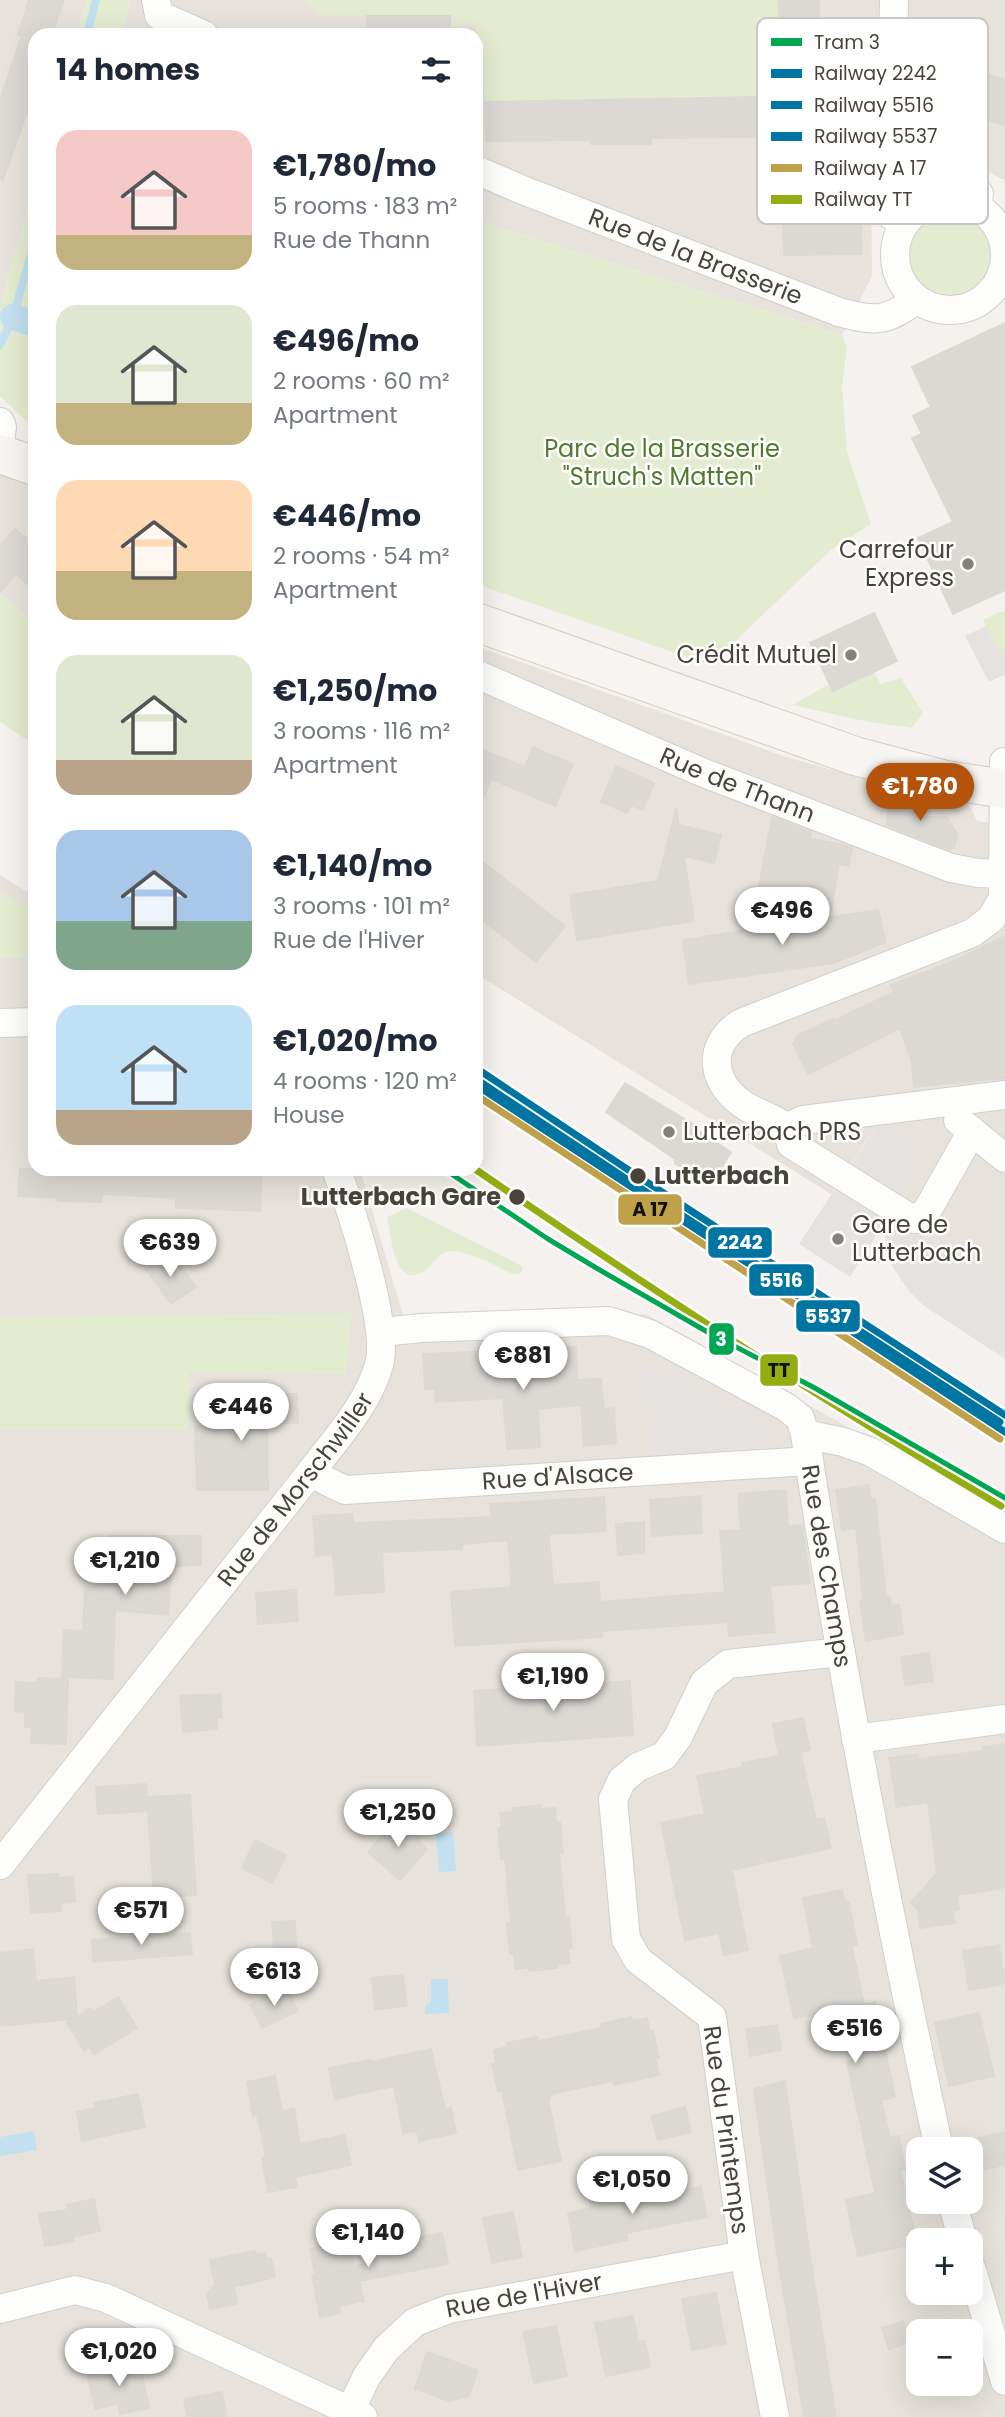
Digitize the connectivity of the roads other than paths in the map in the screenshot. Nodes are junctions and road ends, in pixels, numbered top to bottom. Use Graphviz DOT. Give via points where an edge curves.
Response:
graph roads {
  1 [pos="894,0"];
  2 [pos="158,7"];
  3 [pos="894,18"];
  4 [pos="192,28"];
  5 [pos="483,173"];
  6 [pos="991,215"];
  7 [pos="903,224"];
  8 [pos="999,288"];
  9 [pos="916,300"];
  10 [pos="0,422"];
  11 [pos="0,442"];
  12 [pos="0,454"];
  13 [pos="28,464"];
  14 [pos="483,624"];
  15 [pos="483,677"];
  16 [pos="784,731"];
  17 [pos="1005,776"];
  18 [pos="1004,890"];
  19 [pos="28,1022"];
  20 [pos="0,1023"];
  21 [pos="1005,1095"];
  22 [pos="937,1105"];
  23 [pos="786,1128"];
  24 [pos="972,1131"];
  25 [pos="1005,1158"];
  26 [pos="338,1176"];
  27 [pos="382,1332"];
  28 [pos="807,1447"];
  29 [pos="310,1472"];
  30 [pos="1005,1530"];
  31 [pos="841,1652"];
  32 [pos="1005,1719"];
  33 [pos="856,1739"];
  34 [pos="0,1866"];
  35 [pos="936,2137"];
  36 [pos="744,2255"];
  37 [pos="983,2304"];
  38 [pos="0,2309"];
  39 [pos="1003,2367"];
  40 [pos="357,2413"];
  41 [pos="775,2417"];
  1 -- 3 [label="street"];
  2 -- 4 [label="street"];
  5 -- 9 [label="street, Rue de la Brasserie" via="839,312 867,319 895,315"];
  6 -- 8 [label="street" via="1004,246"];
  7 -- 9 [label="street" via="894,256 900,280"];
  8 -- 9 [label="street" via="965,309 931,307"];
  10 -- 11 [label="street"];
  12 -- 13 [label="main road"];
  14 -- 16 [label="main road"];
  15 -- 18 [label="street, Rue de Thann" via="704,773 951,868 978,873"];
  16 -- 17 [label="main road" via="902,751"];
  16 -- 17 [label="main road" via="946,780"];
  17 -- 18 [label="street"];
  18 -- 23 [label="street" via="991,919 972,933 755,1015 730,1030 718,1046 718,1072 734,1097"];
  19 -- 20 [label="street"];
  21 -- 22 [label="street"];
  22 -- 23 [label="street" via="803,1120"];
  22 -- 24 [label="street"];
  23 -- 24 [label="street" via="791,1144 915,1219 928,1209"];
  24 -- 25 [label="street"];
  26 -- 27 [label="street, Rue de Morschwiller"];
  27 -- 28 [label="street, Rue des Champs" via="577,1321 623,1324 696,1357 786,1407 800,1418"];
  27 -- 29 [label="street, Rue de Morschwiller" via="380,1362 370,1389"];
  28 -- 29 [label="street, Rue d'Alsace" via="345,1490"];
  28 -- 30 [label="street, Rue d'Alsace" via="842,1442 870,1452"];
  28 -- 31 [label="street, Rue des Champs"];
  29 -- 34 [label="street, Rue de Morschwiller"];
  31 -- 33 [label="street, Rue des Champs"];
  31 -- 36 [label="street, Rue du Printemps" via="728,1664 704,1683 664,1756 622,1780 612,1799 626,1940 638,1960 712,2017"];
  32 -- 33 [label="street"];
  33 -- 35 [label="street, Rue des Champs"];
  36 -- 40 [label="street, Rue de l'Hiver" via="449,2309 415,2322 386,2349 367,2376"];
  36 -- 41 [label="street, Rue du Printemps"];
  37 -- 39 [label="street"];
  38 -- 40 [label="street" via="75,2290 106,2298"];
}
